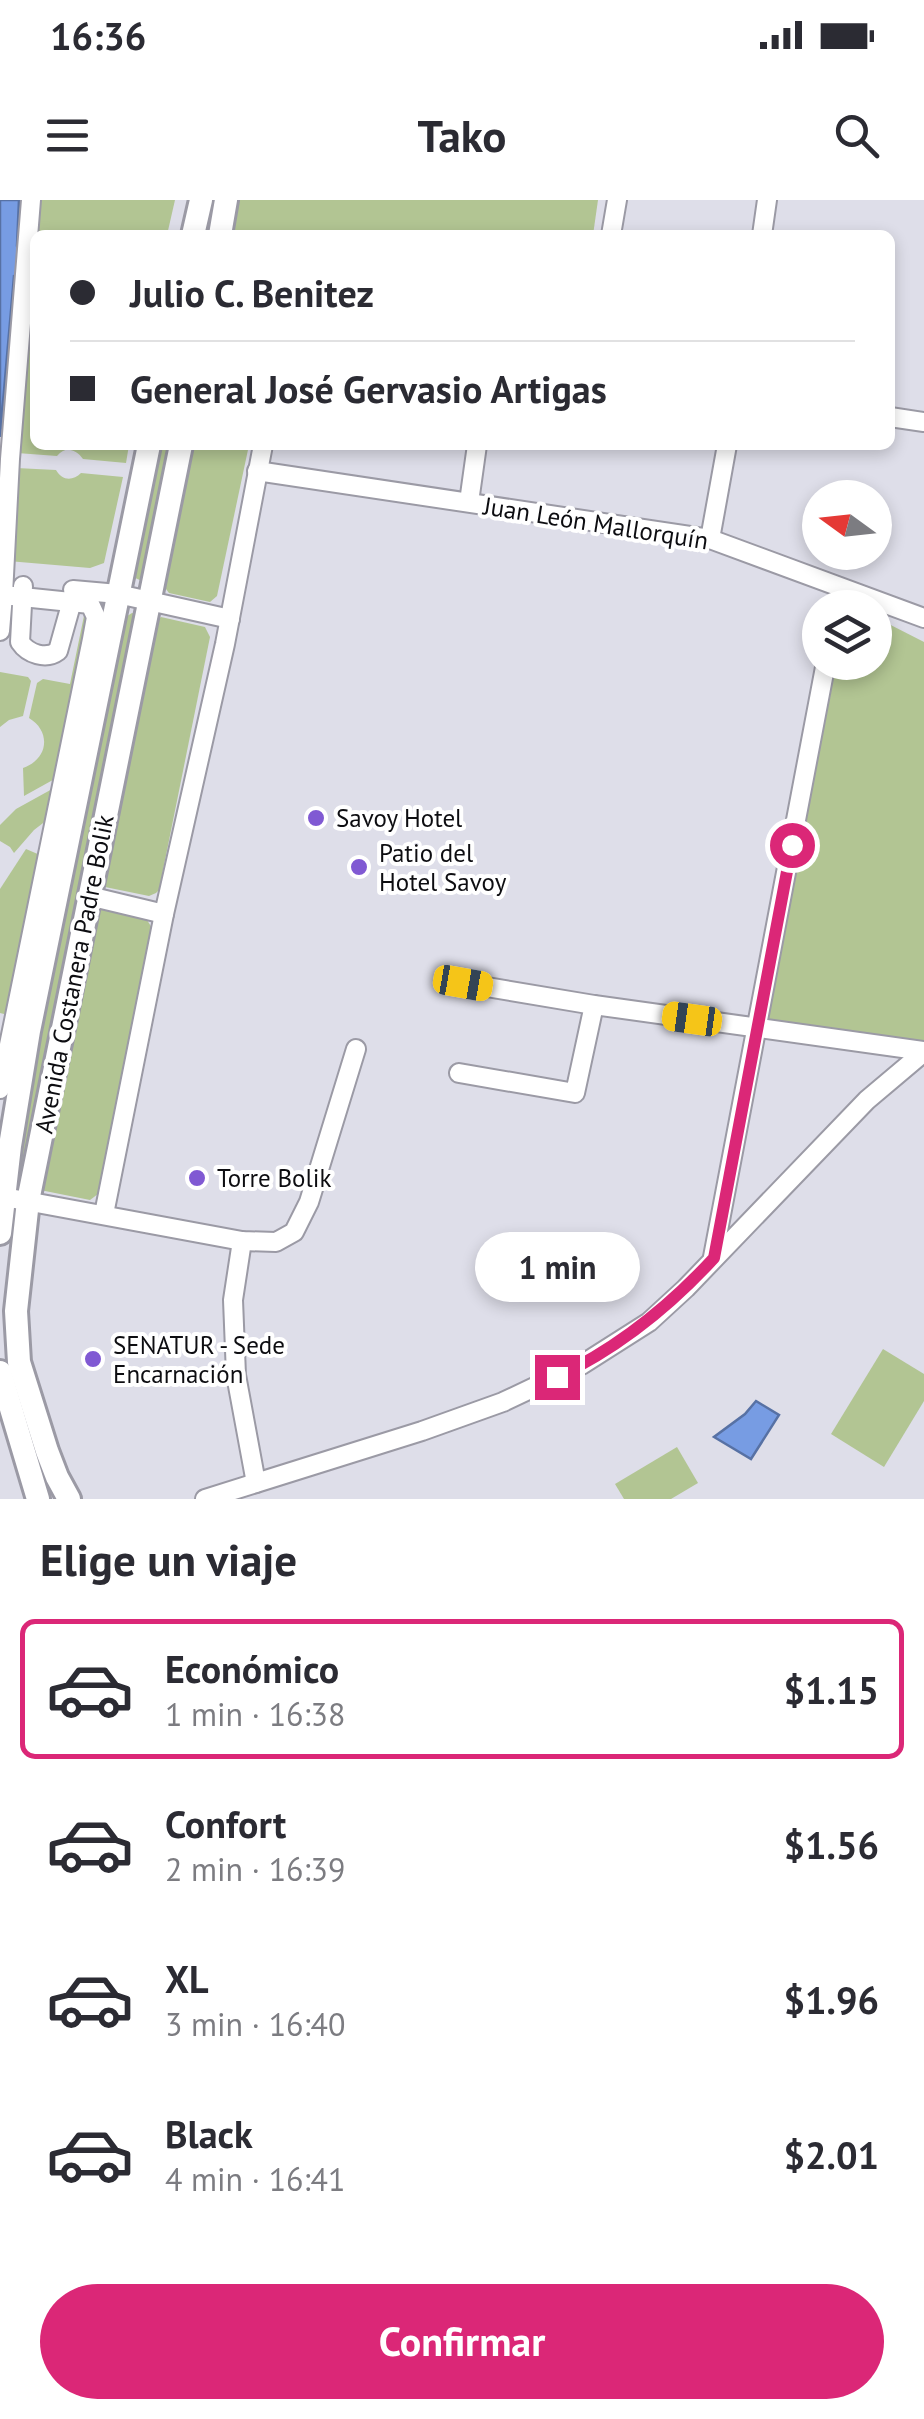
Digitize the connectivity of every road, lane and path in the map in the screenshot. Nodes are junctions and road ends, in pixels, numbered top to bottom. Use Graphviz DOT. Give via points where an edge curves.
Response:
graph roads {
  1 [pos="31,200"];
  2 [pos="201,200"];
  3 [pos="226,200"];
  4 [pos="617,200"];
  5 [pos="767,200"];
  6 [pos="193,230"];
  7 [pos="221,230"];
  8 [pos="612,230"];
  9 [pos="763,230"];
  10 [pos="27,268"];
  11 [pos="895,417"];
  12 [pos="924,422"];
  13 [pos="148,450"];
  14 [pos="180,450"];
  15 [pos="261,450"];
  16 [pos="475,450"];
  17 [pos="726,450"];
  18 [pos="257,471"];
  19 [pos="470,502"];
  20 [pos="710,539"];
  21 [pos="840,588"];
  22 [pos="10,589"];
  23 [pos="118,594"];
  24 [pos="73,596"];
  25 [pos="149,602"];
  26 [pos="924,618"];
  27 [pos="230,620"];
  28 [pos="0,631"];
  29 [pos="823,680"];
  30 [pos="89,896"];
  31 [pos="164,914"];
  32 [pos="463,983"];
  33 [pos="594,1004"];
  34 [pos="758,1028"];
  35 [pos="356,1048"];
  36 [pos="924,1051"];
  37 [pos="459,1073"];
  38 [pos="0,1089"];
  39 [pos="4,1198"];
  40 [pos="28,1202"];
  41 [pos="104,1214"];
  42 [pos="0,1233"];
  43 [pos="242,1242"];
  44 [pos="714,1258"];
  45 [pos="0,1372"];
  46 [pos="256,1483"];
  47 [pos="38,1499"];
  48 [pos="69,1499"];
  49 [pos="205,1499"];
  1 -- 10 [label="street"];
  2 -- 6 [label="main road"];
  3 -- 7 [label="main road"];
  4 -- 8 [label="street"];
  5 -- 9 [label="street"];
  10 -- 22 [label="street" via="10,459"];
  11 -- 12 [label="street"];
  13 -- 23 [label="main road, Avenida Costanera Padre Bolik"];
  14 -- 25 [label="main road, Avenida Costanera Padre Bolik"];
  15 -- 18 [label="street"];
  16 -- 19 [label="street"];
  17 -- 20 [label="street"];
  18 -- 19 [label="street, Juan León Mallorquín"];
  18 -- 27 [label="street"];
  19 -- 20 [label="street, Juan León Mallorquín"];
  20 -- 21 [label="street, Juan León Mallorquín"];
  21 -- 26 [label="street, Juan León Mallorquín"];
  22 -- 24 [label="street"];
  22 -- 24 [label="street" via="20,642 48,656 58,650"];
  22 -- 28 [label="street"];
  23 -- 24 [label="street"];
  23 -- 25 [label="street"];
  23 -- 39 [label="main road, Avenida Costanera Padre Bolik" via="29,1031"];
  24 -- 38 [label="street" via="90,604 95,623"];
  25 -- 27 [label="street"];
  25 -- 30 [label="main road, Avenida Costanera Padre Bolik"];
  27 -- 31 [label="street"];
  29 -- 34 [label="street"];
  30 -- 31 [label="street"];
  30 -- 40 [label="main road, Avenida Costanera Padre Bolik"];
  31 -- 41 [label="street"];
  32 -- 33 [label="street"];
  33 -- 34 [label="street"];
  33 -- 37 [label="street" via="575,1093"];
  34 -- 36 [label="street"];
  34 -- 44 [label="street"];
  35 -- 43 [label="street" via="294,1232 276,1242"];
  36 -- 44 [label="street" via="867,1100"];
  39 -- 40 [label="street"];
  39 -- 42 [label="main road, Avenida Costanera Padre Bolik"];
  40 -- 41 [label="street"];
  40 -- 48 [label="main road, Avenida Costanera Padre Bolik" via="16,1338 47,1450"];
  41 -- 43 [label="street"];
  43 -- 46 [label="street" via="234,1300 236,1375"];
  44 -- 46 [label="street" via="649,1322 583,1364 503,1402"];
  45 -- 47 [label="main road"];
  46 -- 49 [label="street"];
}
